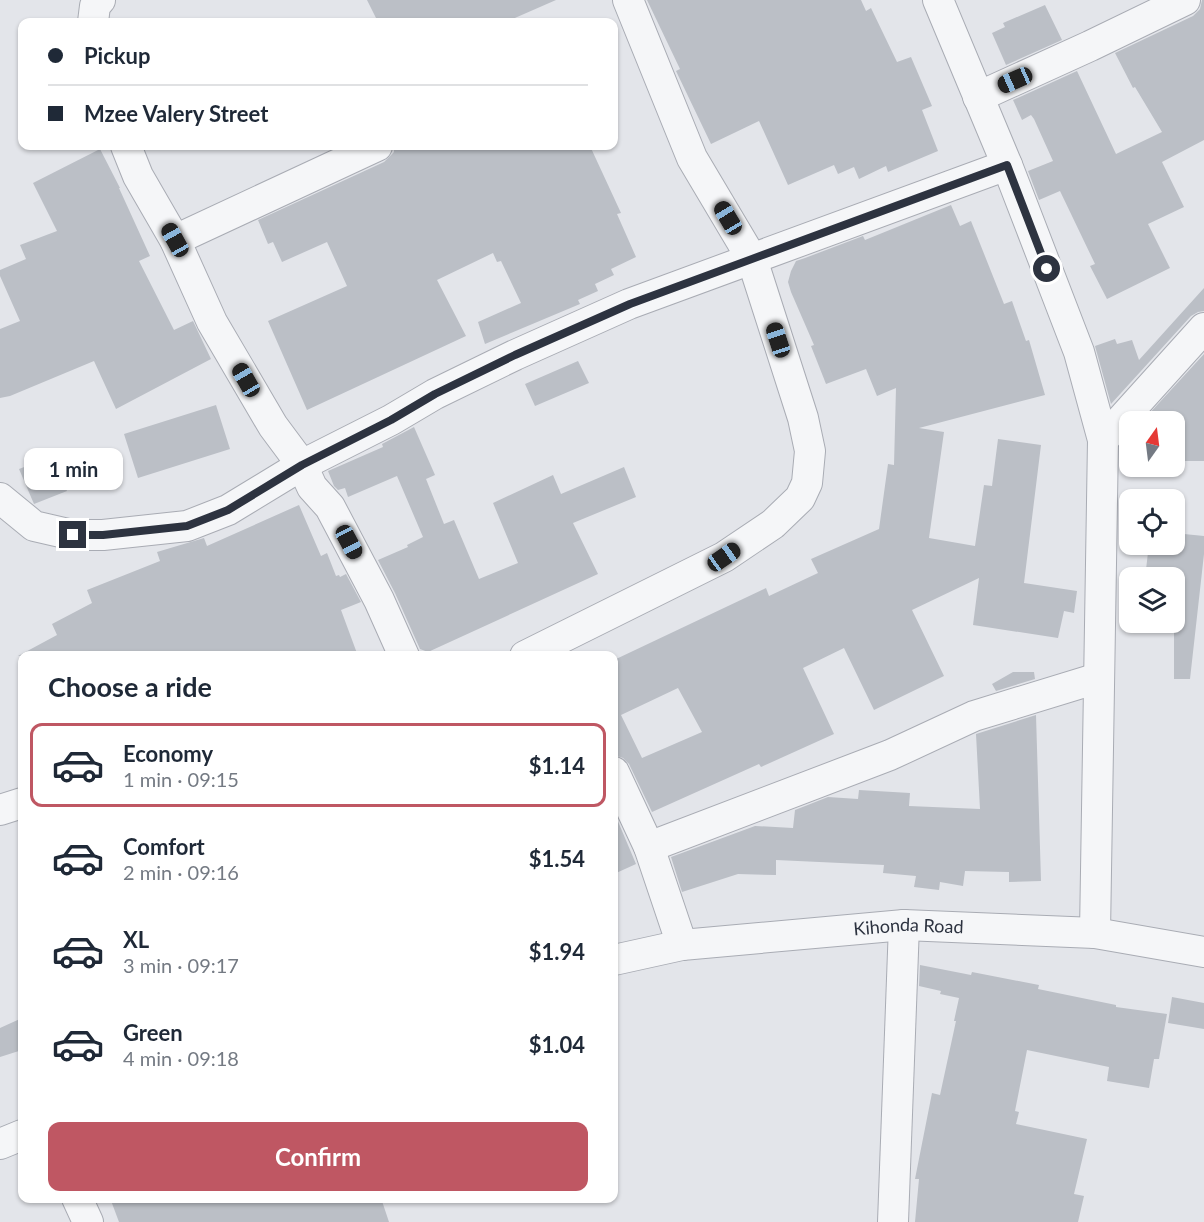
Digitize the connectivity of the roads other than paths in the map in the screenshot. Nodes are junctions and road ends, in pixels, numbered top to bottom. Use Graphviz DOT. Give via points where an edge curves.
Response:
graph roads {
  1 [pos="100,0"];
  2 [pos="938,0"];
  3 [pos="1185,0"];
  4 [pos="625,14"];
  5 [pos="94,18"];
  6 [pos="978,97"];
  7 [pos="128,150"];
  8 [pos="368,150"];
  9 [pos="1007,165"];
  10 [pos="175,240"];
  11 [pos="752,259"];
  12 [pos="1204,328"];
  13 [pos="1103,440"];
  14 [pos="302,465"];
  15 [pos="0,498"];
  16 [pos="402,651"];
  17 [pos="546,651"];
  18 [pos="1098,678"];
  19 [pos="618,781"];
  20 [pos="18,804"];
  21 [pos="0,810"];
  22 [pos="649,847"];
  23 [pos="904,925"];
  24 [pos="1095,933"];
  25 [pos="682,945"];
  26 [pos="1204,952"];
  27 [pos="618,959"];
  28 [pos="18,1137"];
  29 [pos="0,1144"];
  30 [pos="79,1203"];
  31 [pos="88,1222"];
  32 [pos="893,1222"];
  1 -- 5 [label="street"];
  2 -- 6 [label="street"];
  3 -- 6 [label="street"];
  4 -- 11 [label="street" via="692,158"];
  6 -- 9 [label="street"];
  7 -- 10 [label="street"];
  8 -- 10 [label="street"];
  9 -- 11 [label="street"];
  9 -- 13 [label="street" via="1079,352"];
  10 -- 14 [label="street" via="212,322 273,426"];
  11 -- 14 [label="street" via="630,304 515,355"];
  11 -- 17 [label="street" via="806,429 809,465 800,498 773,524 724,557"];
  12 -- 13 [label="street"];
  13 -- 18 [label="street"];
  14 -- 15 [label="street" via="228,510 187,526 73,535 34,526"];
  14 -- 16 [label="street" via="312,487 330,507"];
  18 -- 22 [label="street" via="974,716 890,755"];
  18 -- 24 [label="street"];
  19 -- 22 [label="street"];
  20 -- 21 [label="street"];
  22 -- 25 [label="street"];
  23 -- 24 [label="street, Kihonda Road"];
  23 -- 25 [label="street, Kihonda Road"];
  23 -- 32 [label="street"];
  24 -- 26 [label="street, Kihonda Road"];
  25 -- 27 [label="street, Kihonda Road"];
  28 -- 29 [label="street"];
  30 -- 31 [label="street"];
}
